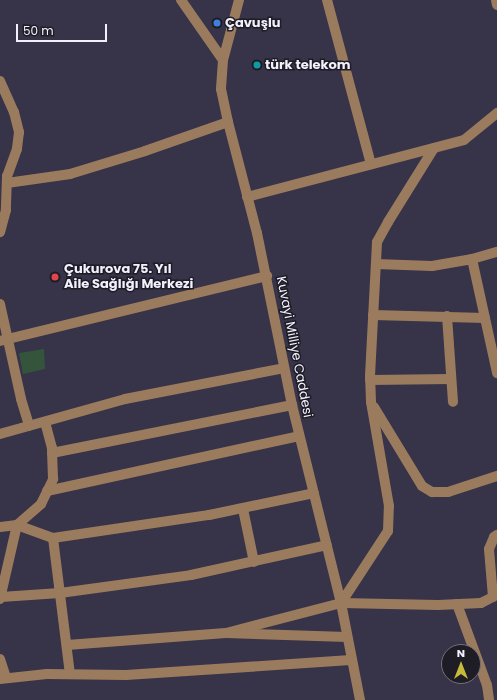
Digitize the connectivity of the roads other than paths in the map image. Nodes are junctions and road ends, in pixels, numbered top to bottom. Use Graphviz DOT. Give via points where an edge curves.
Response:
graph roads {
  1 [pos="181,0"];
  2 [pos="239,0"];
  3 [pos="327,0"];
  4 [pos="496,0"];
  5 [pos="497,5"];
  6 [pos="223,60"];
  7 [pos="0,81"];
  8 [pos="496,112"];
  9 [pos="228,122"];
  10 [pos="434,148"];
  11 [pos="371,164"];
  12 [pos="7,183"];
  13 [pos="247,197"];
  14 [pos="0,232"];
  15 [pos="497,252"];
  16 [pos="472,259"];
  17 [pos="376,264"];
  18 [pos="267,276"];
  19 [pos="0,304"];
  20 [pos="373,315"];
  21 [pos="447,316"];
  22 [pos="485,318"];
  23 [pos="4,340"];
  24 [pos="284,368"];
  25 [pos="497,373"];
  26 [pos="451,379"];
  27 [pos="370,380"];
  28 [pos="371,402"];
  29 [pos="453,402"];
  30 [pos="292,405"];
  31 [pos="44,422"];
  32 [pos="29,426"];
  33 [pos="0,434"];
  34 [pos="299,436"];
  35 [pos="52,453"];
  36 [pos="497,476"];
  37 [pos="47,492"];
  38 [pos="314,493"];
  39 [pos="243,509"];
  40 [pos="17,525"];
  41 [pos="0,527"];
  42 [pos="497,535"];
  43 [pos="53,538"];
  44 [pos="327,545"];
  45 [pos="254,562"];
  46 [pos="60,593"];
  47 [pos="0,598"];
  48 [pos="341,603"];
  49 [pos="456,604"];
  50 [pos="226,633"];
  51 [pos="347,637"];
  52 [pos="67,645"];
  53 [pos="0,659"];
  54 [pos="351,660"];
  55 [pos="70,674"];
  56 [pos="3,678"];
  57 [pos="491,693"];
  58 [pos="360,700"];
  1 -- 6 [label="street"];
  2 -- 6 [label="street, Kuvayi Milliye Caddesi"];
  3 -- 11 [label="street"];
  4 -- 5 [label="street"];
  6 -- 9 [label="street, Kuvayi Milliye Caddesi" via="221,89"];
  7 -- 12 [label="street" via="14,112 19,132"];
  8 -- 10 [label="street" via="464,140"];
  9 -- 12 [label="street" via="70,174"];
  9 -- 13 [label="street, Kuvayi Milliye Caddesi"];
  10 -- 11 [label="street"];
  10 -- 17 [label="street" via="377,242"];
  11 -- 13 [label="street"];
  12 -- 14 [label="street" via="6,210"];
  13 -- 18 [label="street, Kuvayi Milliye Caddesi"];
  15 -- 16 [label="street"];
  16 -- 17 [label="street" via="432,266"];
  16 -- 22 [label="street"];
  17 -- 20 [label="street"];
  18 -- 23 [label="street"];
  18 -- 24 [label="street, Kuvayi Milliye Caddesi"];
  19 -- 23 [label="street"];
  20 -- 21 [label="street"];
  20 -- 27 [label="street"];
  21 -- 22 [label="street"];
  21 -- 26 [label="street"];
  22 -- 25 [label="street"];
  23 -- 32 [label="street"];
  24 -- 30 [label="street, Kuvayi Milliye Caddesi"];
  24 -- 31 [label="street" via="125,399"];
  26 -- 27 [label="street"];
  26 -- 29 [label="street"];
  27 -- 28 [label="street"];
  28 -- 36 [label="street" via="422,486 432,492 448,492"];
  28 -- 48 [label="street" via="389,506 388,531"];
  30 -- 34 [label="street, Kuvayi Milliye Caddesi"];
  30 -- 35 [label="street"];
  31 -- 32 [label="street"];
  31 -- 35 [label="street"];
  32 -- 33 [label="street"];
  34 -- 37 [label="street"];
  34 -- 38 [label="street, Kuvayi Milliye Caddesi"];
  35 -- 37 [label="street" via="53,479"];
  37 -- 40 [label="street" via="41,504"];
  38 -- 39 [label="street"];
  38 -- 44 [label="street, Kuvayi Milliye Caddesi"];
  39 -- 43 [label="street"];
  39 -- 45 [label="street"];
  40 -- 41 [label="street"];
  40 -- 43 [label="street"];
  40 -- 47 [label="street"];
  42 -- 49 [label="street" via="489,549 493,597 482,602"];
  43 -- 46 [label="street"];
  44 -- 45 [label="street"];
  44 -- 48 [label="street, Kuvayi Milliye Caddesi"];
  45 -- 46 [label="street" via="191,575"];
  46 -- 47 [label="street"];
  46 -- 52 [label="street"];
  48 -- 49 [label="street"];
  48 -- 50 [label="street"];
  48 -- 51 [label="street, Kuvayi Milliye Caddesi"];
  49 -- 57 [label="street"];
  50 -- 51 [label="street"];
  50 -- 52 [label="street"];
  51 -- 54 [label="street, Kuvayi Milliye Caddesi"];
  52 -- 55 [label="street"];
  53 -- 56 [label="street"];
  54 -- 55 [label="street" via="126,675"];
  54 -- 58 [label="street, Kuvayi Milliye Caddesi"];
  55 -- 56 [label="street"];
}
